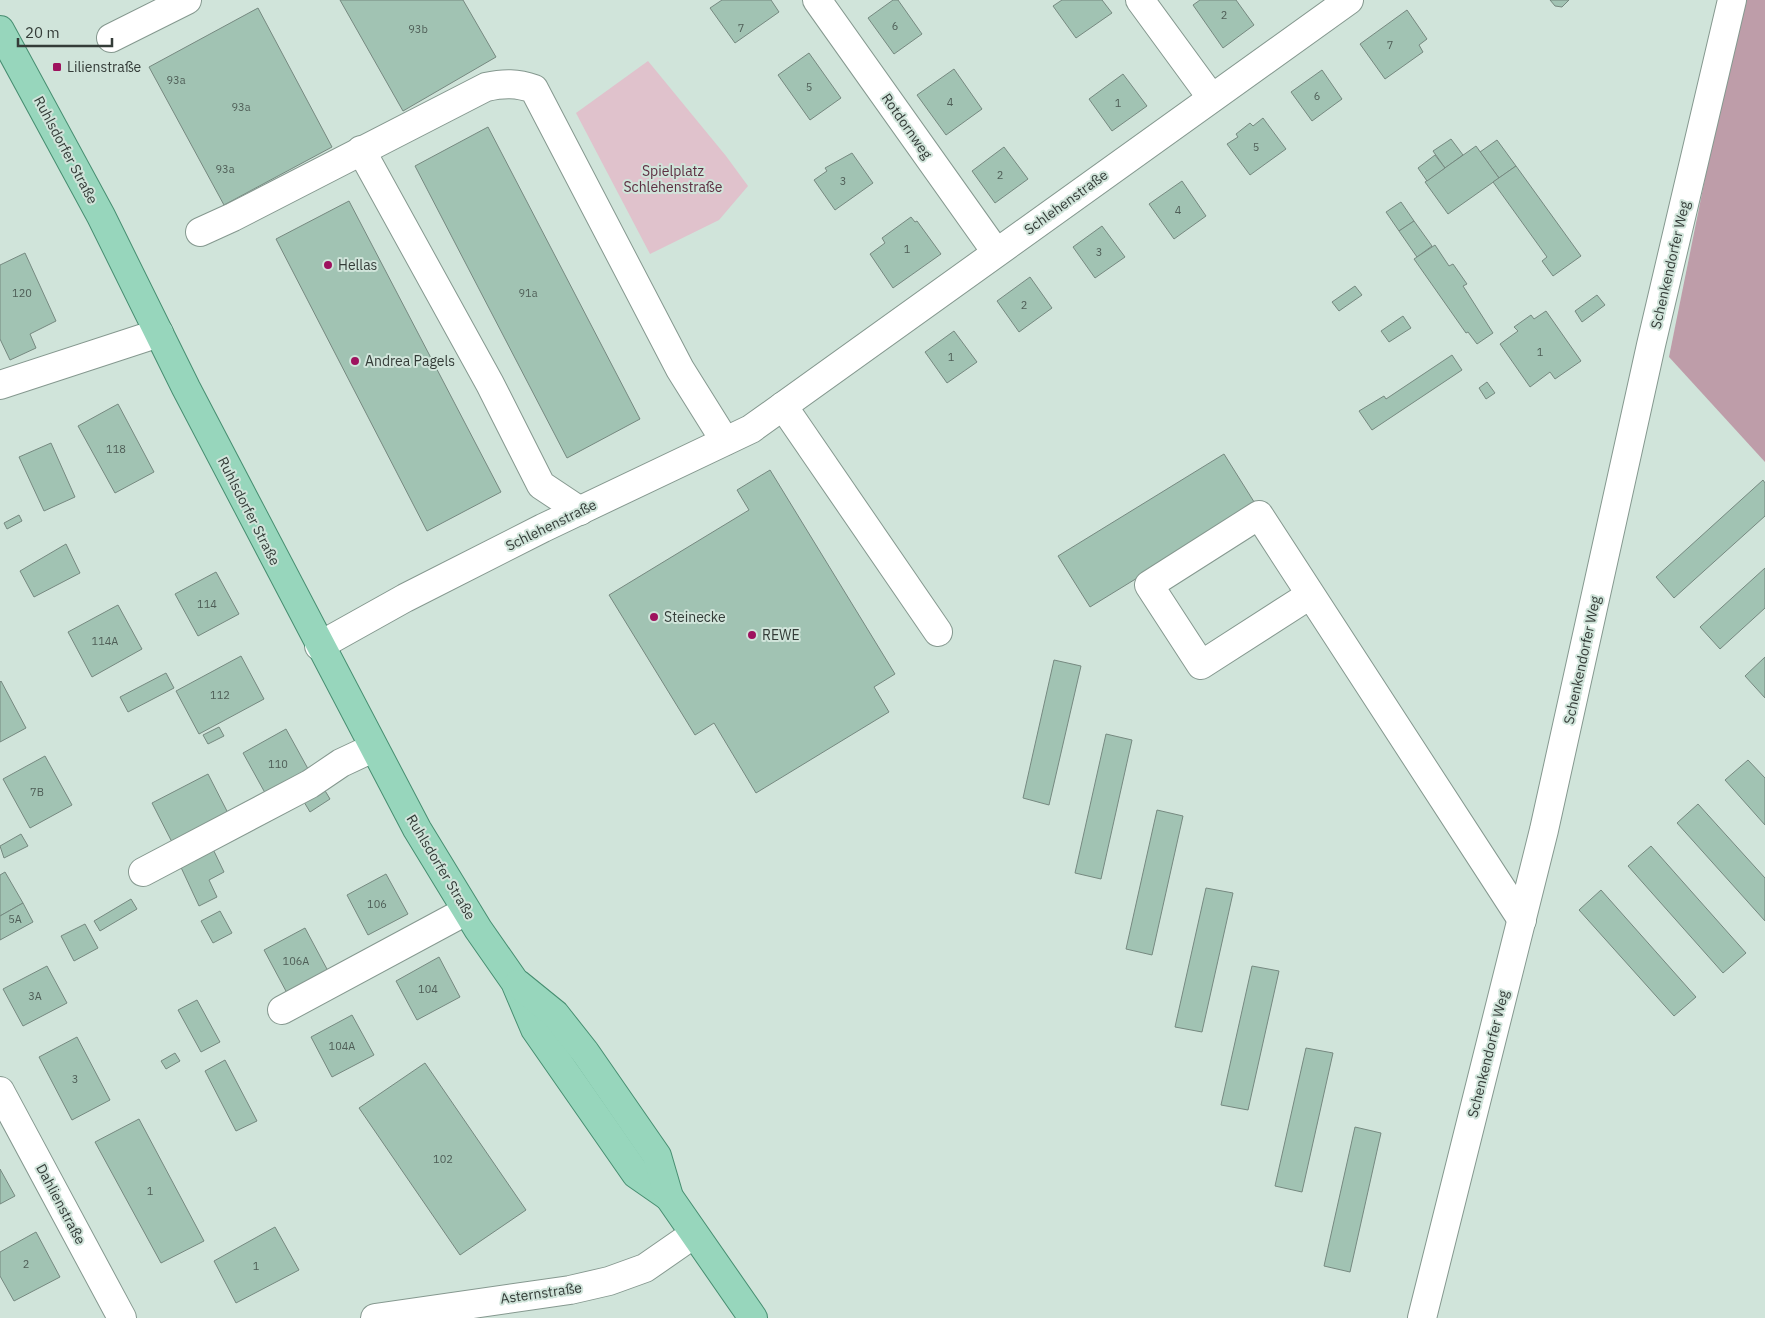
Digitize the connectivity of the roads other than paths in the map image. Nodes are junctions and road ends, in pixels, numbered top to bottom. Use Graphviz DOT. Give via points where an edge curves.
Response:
graph roads {
  1 [pos="187,0"];
  2 [pos="818,0"];
  3 [pos="1140,0"];
  4 [pos="1349,0"];
  5 [pos="1732,0"];
  6 [pos="0,30"];
  7 [pos="111,38"];
  8 [pos="1211,97"];
  9 [pos="361,150"];
  10 [pos="200,232"];
  11 [pos="996,252"];
  12 [pos="159,333"];
  13 [pos="0,385"];
  14 [pos="784,406"];
  15 [pos="726,442"];
  16 [pos="541,486"];
  17 [pos="580,511"];
  18 [pos="543,528"];
  19 [pos="1310,595"];
  20 [pos="938,632"];
  21 [pos="319,646"];
  22 [pos="373,748"];
  23 [pos="142,872"];
  24 [pos="466,910"];
  25 [pos="1522,920"];
  26 [pos="282,1010"];
  27 [pos="0,1091"];
  28 [pos="694,1234"];
  29 [pos="122,1318"];
  30 [pos="375,1318"];
  31 [pos="753,1318"];
  32 [pos="1422,1318"];
  1 -- 7 [label="street"];
  2 -- 11 [label="street, Rotdornweg"];
  3 -- 8 [label="street"];
  4 -- 8 [label="street, Schlehenstraße"];
  5 -- 25 [label="street, Schenkendorfer Weg"];
  6 -- 12 [label="main road, Ruhlsdorfer Straße" via="97,208"];
  8 -- 11 [label="street, Schlehenstraße"];
  9 -- 10 [label="street"];
  9 -- 15 [label="street" via="486,87 503,83 534,89 680,369"];
  9 -- 16 [label="street" via="490,384"];
  11 -- 14 [label="street, Schlehenstraße"];
  12 -- 13 [label="street"];
  12 -- 21 [label="main road, Ruhlsdorfer Straße"];
  14 -- 15 [label="street, Schlehenstraße"];
  14 -- 20 [label="street"];
  15 -- 17 [label="street, Schlehenstraße"];
  16 -- 17 [label="street"];
  16 -- 18 [label="street" via="535,499"];
  17 -- 18 [label="street, Schlehenstraße"];
  18 -- 21 [label="street, Schlehenstraße"];
  19 -- 19 [label="street" via="1201,665 1150,585 1259,515"];
  19 -- 25 [label="street"];
  21 -- 22 [label="main road, Ruhlsdorfer Straße"];
  22 -- 23 [label="street"];
  22 -- 24 [label="main road, Ruhlsdorfer Straße"];
  24 -- 26 [label="street"];
  24 -- 28 [label="main road, Ruhlsdorfer Straße" via="515,982 555,1014 585,1052 657,1156 669,1197"];
  25 -- 32 [label="street, Schenkendorfer Weg"];
  27 -- 29 [label="street, Dahlienstraße"];
  28 -- 30 [label="street, Asternstraße" via="645,1268 609,1281 570,1290"];
  28 -- 31 [label="main road, Ruhlsdorfer Straße"];
}
